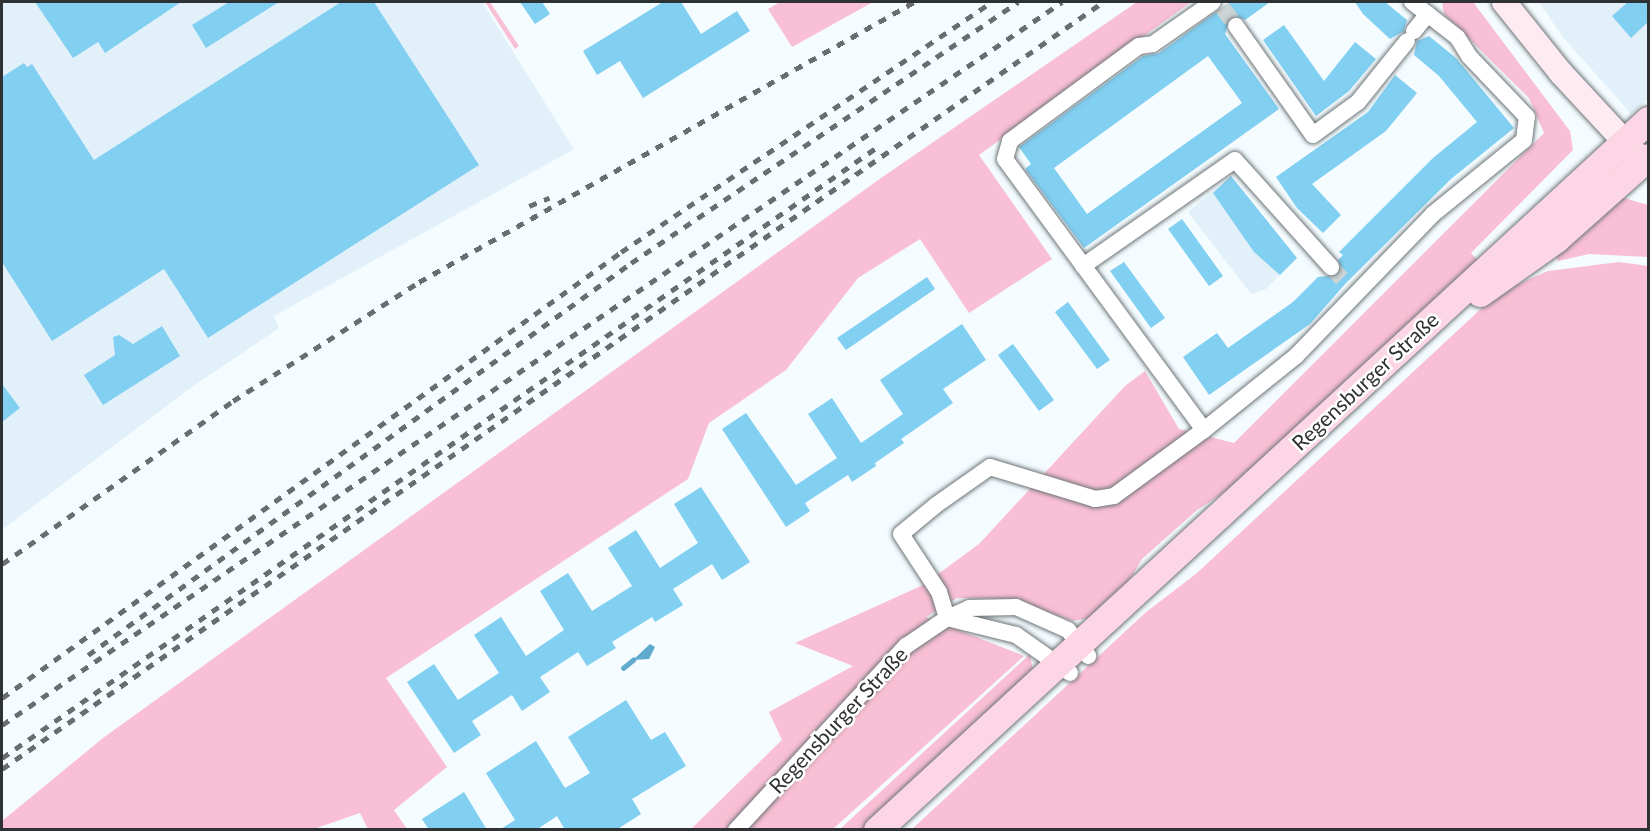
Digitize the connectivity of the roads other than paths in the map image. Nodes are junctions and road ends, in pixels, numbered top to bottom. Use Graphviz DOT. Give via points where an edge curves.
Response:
graph roads {
  1 [pos="1412,2"];
  2 [pos="1504,2"];
  3 [pos="1217,4"];
  4 [pos="1428,14"];
  5 [pos="1236,27"];
  6 [pos="1648,120"];
  7 [pos="1641,157"];
  8 [pos="1083,266"];
  9 [pos="1331,267"];
  10 [pos="1204,430"];
  11 [pos="947,618"];
  12 [pos="1074,659"];
  13 [pos="736,830"];
  14 [pos="877,830"];
  15 [pos="900,830"];
  1 -- 4 [label="street"];
  2 -- 7 [label="main road" via="1561,73"];
  3 -- 8 [label="street" via="1153,44 1139,46 1010,141 1005,159"];
  4 -- 5 [label="street" via="1358,102 1313,135"];
  4 -- 10 [label="street" via="1457,37 1469,56 1527,117 1524,140 1351,288 1296,356"];
  6 -- 7 [label="main road, Regensburger Straße"];
  7 -- 12 [label="main road, Regensburger Straße"];
  7 -- 12 [label="main road, Regensburger Straße" via="1556,240 1487,287"];
  8 -- 9 [label="street" via="1235,160"];
  8 -- 10 [label="street"];
  10 -- 11 [label="street" via="1114,496 1095,499 990,467 936,505 901,534 939,592"];
  11 -- 12 [label="street" via="1016,635"];
  11 -- 12 [label="street, Regensburger Straße" via="969,608 1016,607 1061,625"];
  11 -- 13 [label="street, Regensburger Straße" via="906,646"];
  12 -- 14 [label="main road, Regensburger Straße"];
  12 -- 15 [label="main road"];
}
